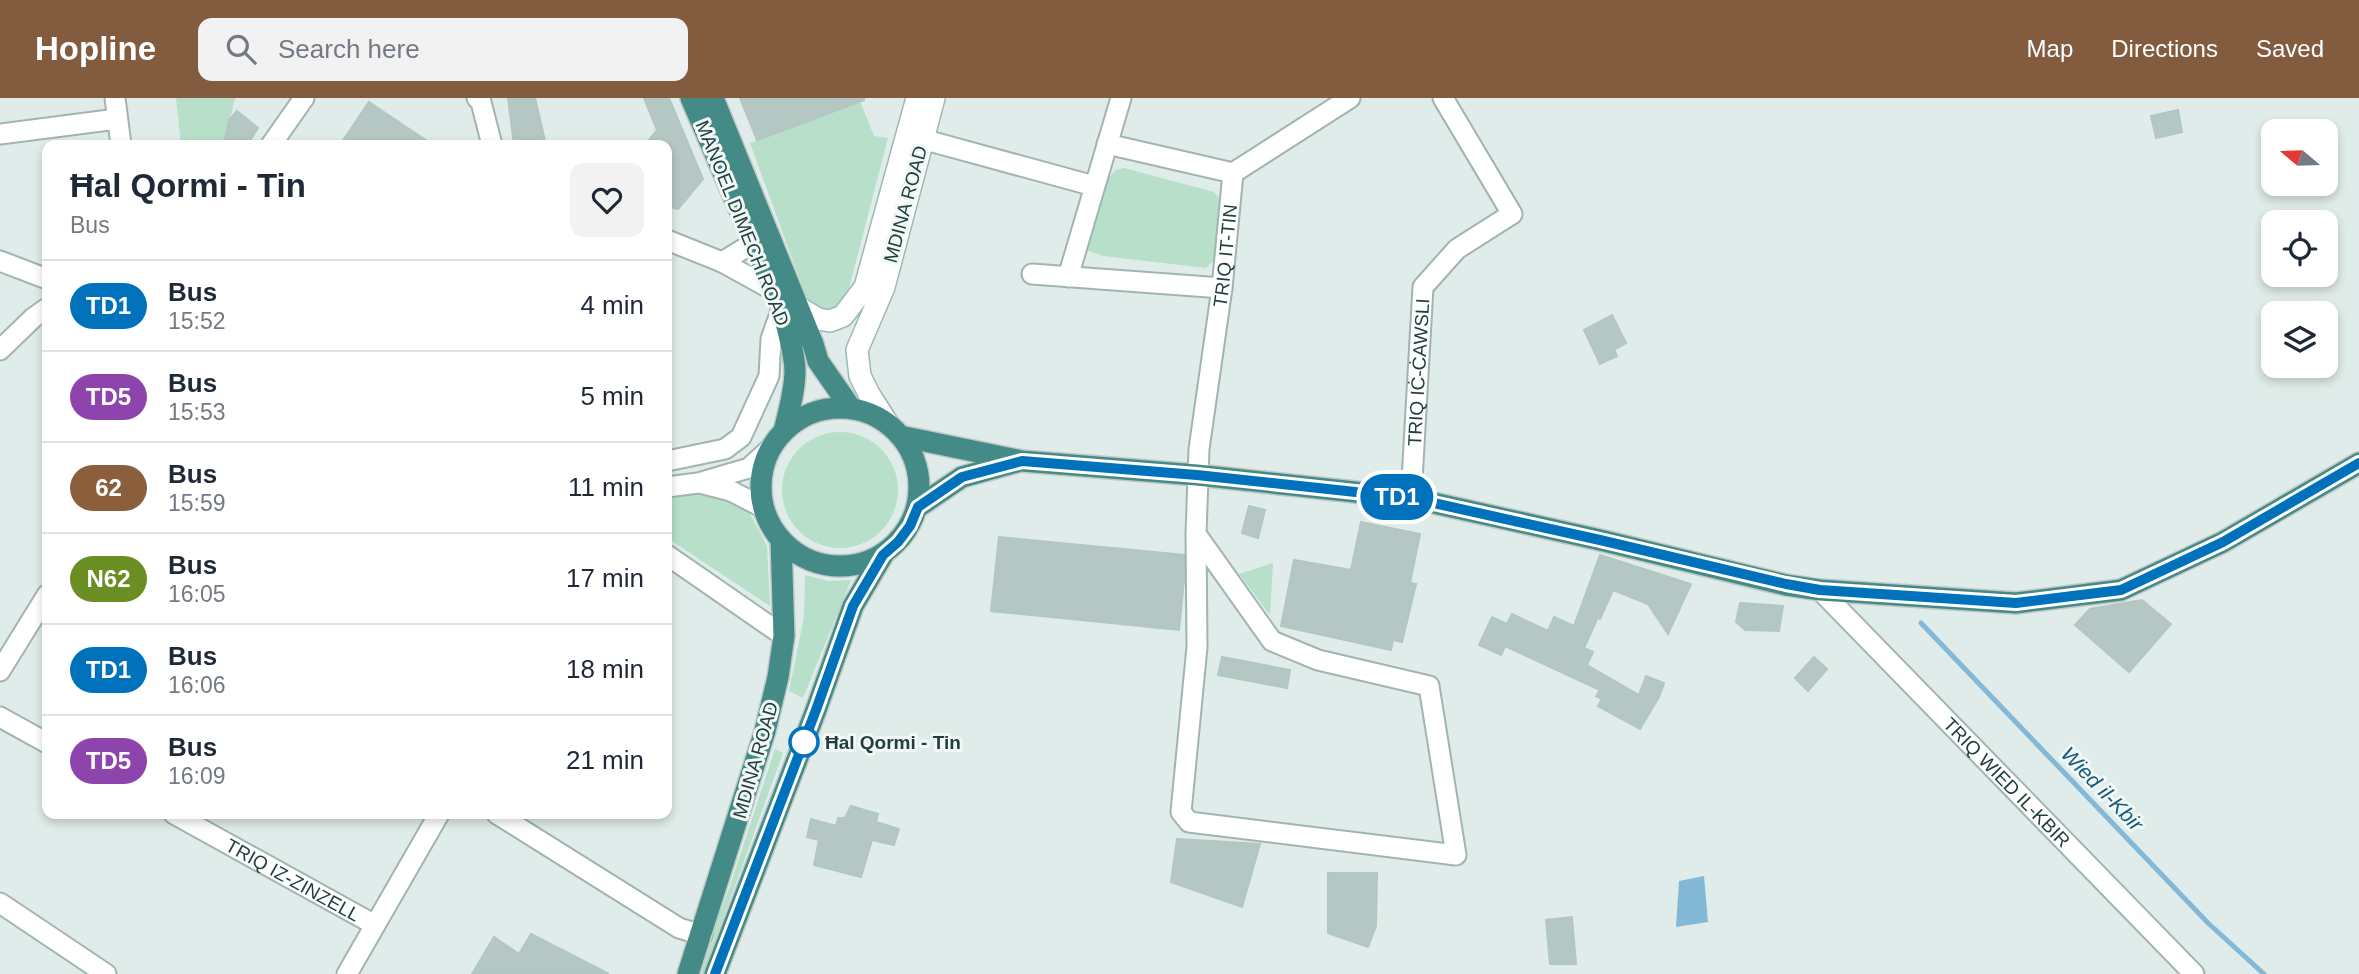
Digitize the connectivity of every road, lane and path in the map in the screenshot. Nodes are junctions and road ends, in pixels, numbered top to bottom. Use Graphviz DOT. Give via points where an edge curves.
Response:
graph roads {
  1 [pos="115,98"];
  2 [pos="304,98"];
  3 [pos="477,98"];
  4 [pos="691,98"];
  5 [pos="713,98"];
  6 [pos="917,98"];
  7 [pos="934,98"];
  8 [pos="1121,98"];
  9 [pos="1350,98"];
  10 [pos="1443,98"];
  11 [pos="117,119"];
  12 [pos="0,134"];
  13 [pos="922,139"];
  14 [pos="120,140"];
  15 [pos="275,140"];
  16 [pos="491,140"];
  17 [pos="1107,144"];
  18 [pos="1233,173"];
  19 [pos="1094,186"];
  20 [pos="672,242"];
  21 [pos="753,243"];
  22 [pos="0,261"];
  23 [pos="722,262"];
  24 [pos="1032,274"];
  25 [pos="42,277"];
  26 [pos="1068,277"];
  27 [pos="1222,288"];
  28 [pos="784,302"];
  29 [pos="42,312"];
  30 [pos="0,350"];
  31 [pos="850,407"];
  32 [pos="894,430"];
  33 [pos="778,439"];
  34 [pos="672,460"];
  35 [pos="1022,461"];
  36 [pos="2359,463"];
  37 [pos="1197,475"];
  38 [pos="698,482"];
  39 [pos="672,486"];
  40 [pos="1411,498"];
  41 [pos="918,507"];
  42 [pos="764,508"];
  43 [pos="1196,534"];
  44 [pos="781,540"];
  45 [pos="883,555"];
  46 [pos="672,558"];
  47 [pos="1820,590"];
  48 [pos="42,603"];
  49 [pos="784,636"];
  50 [pos="0,671"];
  51 [pos="0,717"];
  52 [pos="42,740"];
  53 [pos="183,819"];
  54 [pos="436,819"];
  55 [pos="505,819"];
  56 [pos="0,903"];
  57 [pos="375,925"];
  58 [pos="702,935"];
  59 [pos="106,974"];
  60 [pos="347,974"];
  61 [pos="688,974"];
  62 [pos="715,974"];
  63 [pos="2194,974"];
  1 -- 11 [label="street"];
  2 -- 15 [label="street"];
  3 -- 16 [label="street"];
  4 -- 21 [label="highway, MANOEL DIMECH ROAD"];
  5 -- 28 [label="highway, MANOEL DIMECH ROAD"];
  6 -- 28 [label="main road, MDINA ROAD" via="865,287 843,316 830,321"];
  7 -- 13 [label="main road, MDINA ROAD"];
  8 -- 17 [label="street"];
  9 -- 18 [label="street"];
  10 -- 40 [label="street, TRIQ IĊ-ĊAWSLI" via="1512,214 1457,249 1423,286"];
  11 -- 12 [label="street"];
  11 -- 14 [label="street"];
  13 -- 19 [label="street"];
  13 -- 32 [label="main road, MDINA ROAD" via="884,287 858,350 860,376"];
  17 -- 18 [label="street"];
  17 -- 19 [label="street"];
  18 -- 27 [label="street, TRIQ IT-TIN"];
  19 -- 26 [label="street"];
  20 -- 23 [label="street"];
  21 -- 23 [label="street"];
  21 -- 28 [label="highway, MANOEL DIMECH ROAD"];
  22 -- 25 [label="street"];
  23 -- 28 [label="street"];
  24 -- 26 [label="street"];
  26 -- 27 [label="street"];
  27 -- 37 [label="street, TRIQ IT-TIN"];
  28 -- 31 [label="highway, MANOEL DIMECH ROAD"];
  28 -- 33 [label="highway, MANOEL DIMECH ROAD" via="794,370 792,400"];
  28 -- 34 [label="street" via="771,339 769,376 741,437 725,449"];
  29 -- 30 [label="street"];
  31 -- 32 [label="highway"];
  31 -- 33 [label="highway" via="806,415"];
  32 -- 35 [label="highway"];
  32 -- 41 [label="highway" via="914,455 920,481"];
  33 -- 38 [label="street" via="749,468"];
  33 -- 42 [label="highway" via="764,466"];
  35 -- 37 [label="highway"];
  35 -- 41 [label="highway" via="962,477"];
  36 -- 47 [label="highway" via="2223,542 2121,590 2016,603"];
  37 -- 40 [label="highway"];
  37 -- 43 [label="street, TRIQ IT-TIN"];
  38 -- 39 [label="street"];
  38 -- 42 [label="street" via="731,491"];
  40 -- 47 [label="highway"];
  41 -- 45 [label="highway" via="910,526"];
  42 -- 44 [label="highway"];
  43 -- 43 [label="street, TRIQ IT-TIN" via="1197,648 1181,812 1189,822 1456,855 1429,686 1318,660 1272,641"];
  44 -- 45 [label="highway" via="803,558 829,566 857,565"];
  44 -- 49 [label="highway, MDINA ROAD"];
  45 -- 62 [label="highway" via="853,606"];
  46 -- 49 [label="street"];
  47 -- 63 [label="street, TRIQ WIED IL-KBIR"];
  48 -- 50 [label="street"];
  49 -- 58 [label="highway, MDINA ROAD" via="765,731"];
  51 -- 52 [label="street"];
  53 -- 57 [label="street, TRIQ IZ-ZINZELL"];
  54 -- 57 [label="street"];
  55 -- 58 [label="street" via="679,928"];
  56 -- 59 [label="street"];
  57 -- 60 [label="street"];
  58 -- 61 [label="highway, MDINA ROAD"];
}
